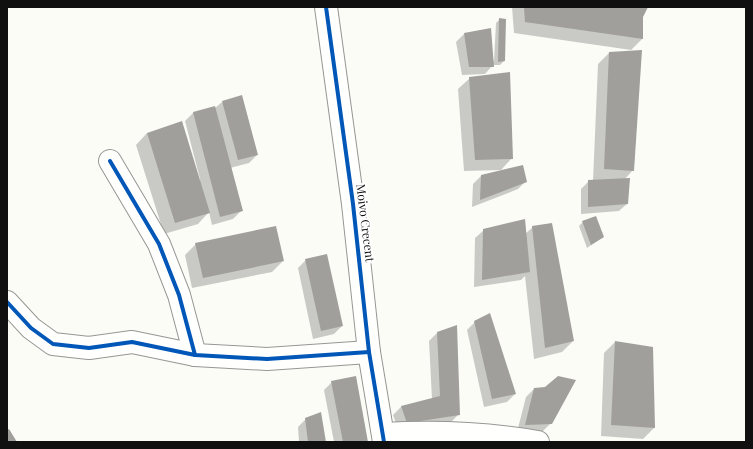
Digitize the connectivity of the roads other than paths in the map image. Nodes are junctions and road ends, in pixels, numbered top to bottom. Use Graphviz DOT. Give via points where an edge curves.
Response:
graph roads {
  1 [pos="326,7"];
  2 [pos="110,161"];
  3 [pos="7,302"];
  4 [pos="369,352"];
  5 [pos="194,355"];
  6 [pos="383,438"];
  7 [pos="538,442"];
  1 -- 4 [label="street, Moivo Crecent" via="353,204"];
  2 -- 5 [label="street" via="159,244 179,295"];
  3 -- 5 [label="street" via="31,328 53,344 89,348 132,342"];
  4 -- 5 [label="street" via="267,359"];
  4 -- 6 [label="street, Moivo Crecent"];
  6 -- 7 [label="street" via="434,431 488,434"];
}
